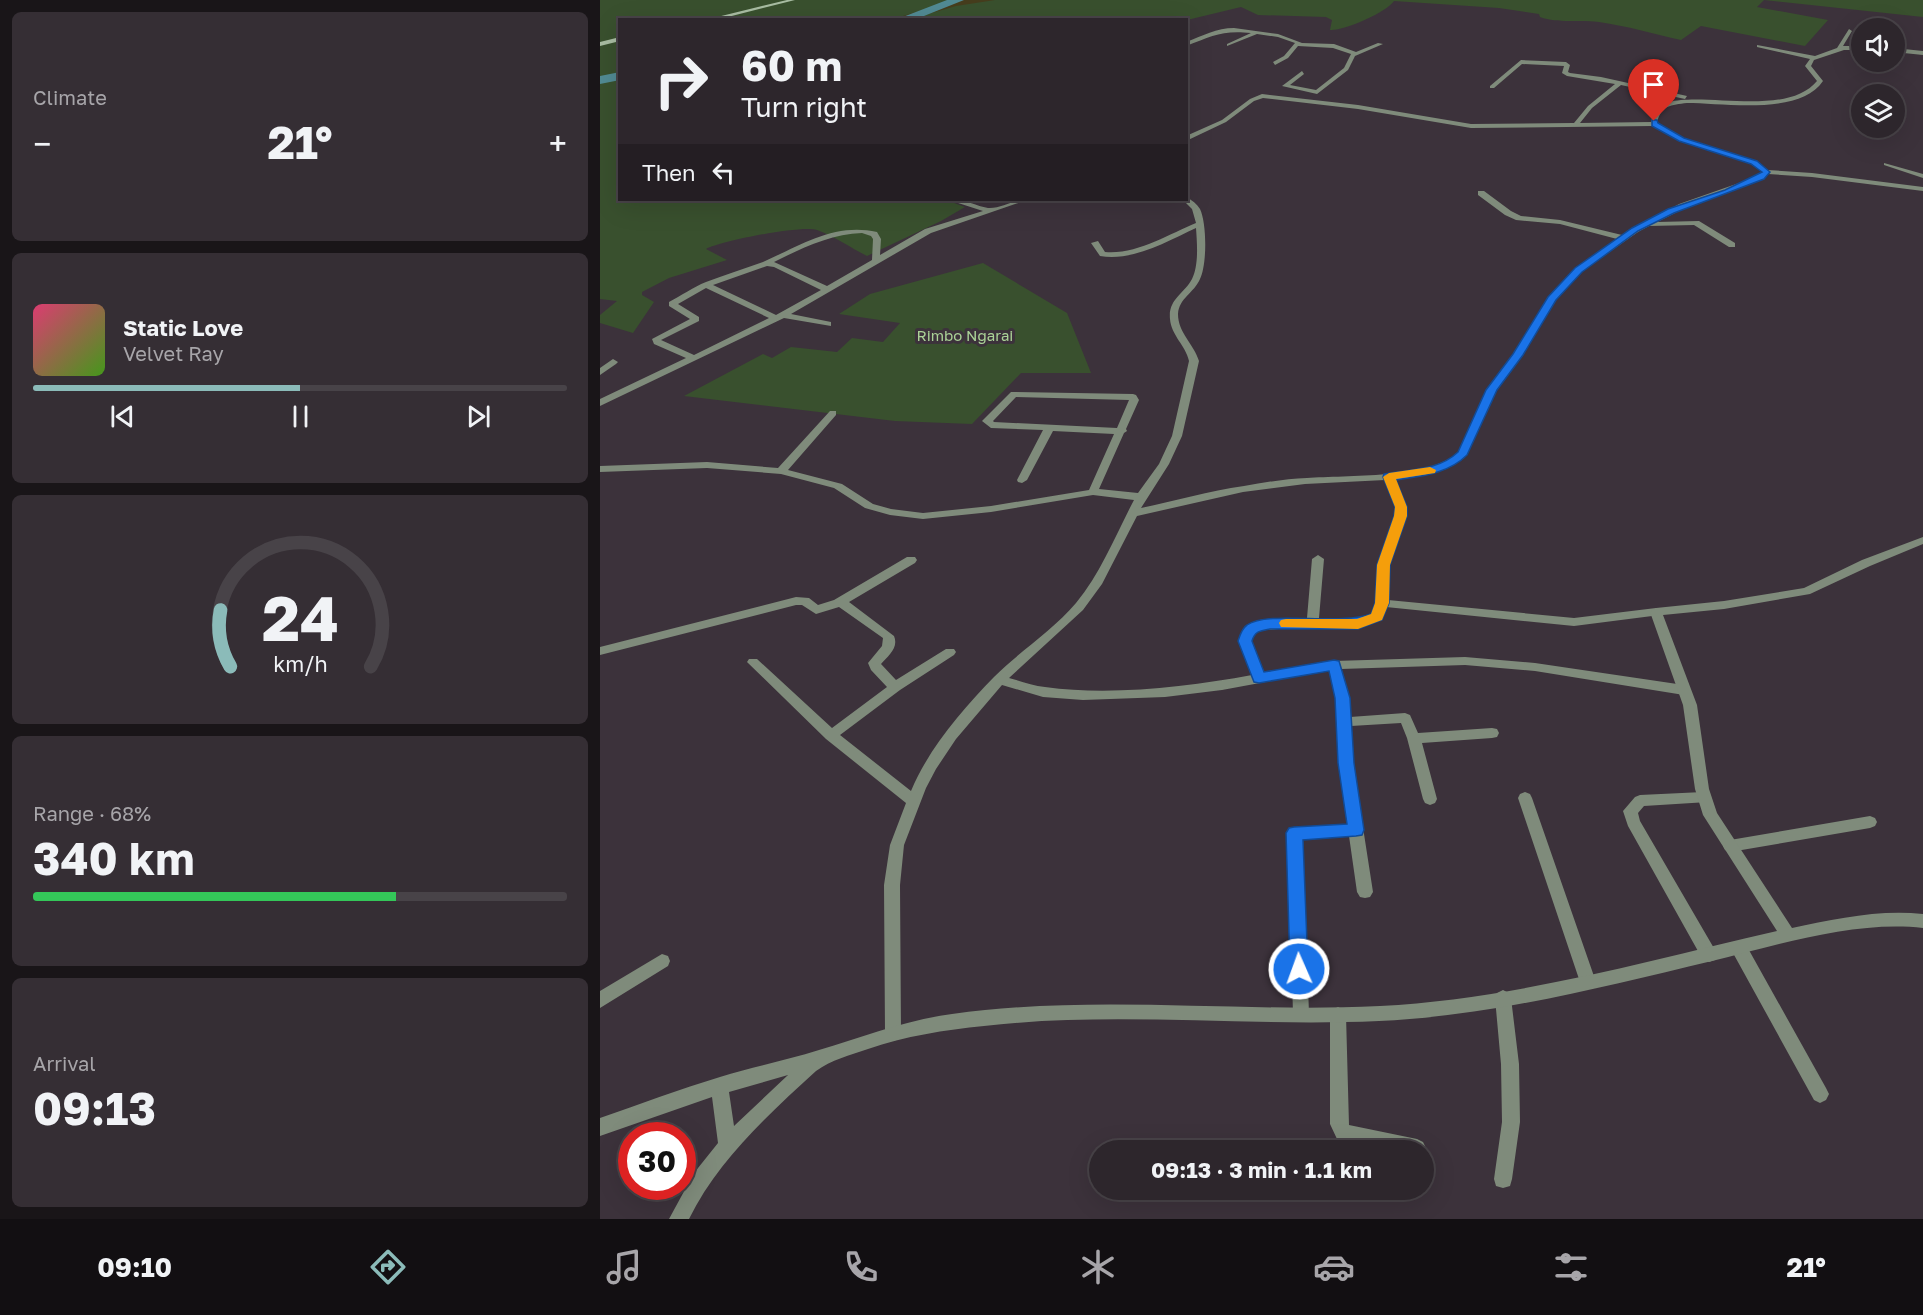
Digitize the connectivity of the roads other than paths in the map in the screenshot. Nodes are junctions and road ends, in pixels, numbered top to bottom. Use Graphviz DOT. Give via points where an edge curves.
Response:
graph roads {
  1 [pos="793,0"];
  2 [pos="715,18"];
  3 [pos="1849,31"];
  4 [pos="1256,33"];
  5 [pos="618,40"];
  6 [pos="1188,43"];
  7 [pos="600,44"];
  8 [pos="1300,44"];
  9 [pos="1380,44"];
  10 [pos="1230,45"];
  11 [pos="1760,46"];
  12 [pos="1851,48"];
  13 [pos="1839,49"];
  14 [pos="1905,51"];
  15 [pos="1923,53"];
  16 [pos="1357,54"];
  17 [pos="1815,58"];
  18 [pos="1275,63"];
  19 [pos="1302,73"];
  20 [pos="1620,83"];
  21 [pos="1491,87"];
  22 [pos="1719,103"];
  23 [pos="1576,124"];
  24 [pos="1654,124"];
  25 [pos="1188,138"];
  26 [pos="1886,164"];
  27 [pos="1906,170"];
  28 [pos="1766,172"];
  29 [pos="1923,176"];
  30 [pos="1890,185"];
  31 [pos="1923,189"];
  32 [pos="1481,194"];
  33 [pos="961,201"];
  34 [pos="1020,201"];
  35 [pos="1188,201"];
  36 [pos="988,210"];
  37 [pos="1198,224"];
  38 [pos="1647,224"];
  39 [pos="1623,238"];
  40 [pos="1095,243"];
  41 [pos="1732,245"];
  42 [pos="876,260"];
  43 [pos="766,263"];
  44 [pos="706,285"];
  45 [pos="828,290"];
  46 [pos="779,316"];
  47 [pos="828,324"];
  48 [pos="694,358"];
  49 [pos="613,362"];
  50 [pos="600,372"];
  51 [pos="600,403"];
  52 [pos="833,413"];
  53 [pos="1049,429"];
  54 [pos="1122,431"];
  55 [pos="600,469"];
  56 [pos="781,471"];
  57 [pos="1389,477"];
  58 [pos="1022,480"];
  59 [pos="1093,492"];
  60 [pos="1141,497"];
  61 [pos="1134,513"];
  62 [pos="1923,540"];
  63 [pos="1318,559"];
  64 [pos="911,560"];
  65 [pos="838,603"];
  66 [pos="1382,603"];
  67 [pos="1656,612"];
  68 [pos="1313,622"];
  69 [pos="600,651"];
  70 [pos="950,652"];
  71 [pos="753,662"];
  72 [pos="1334,665"];
  73 [pos="1259,678"];
  74 [pos="999,680"];
  75 [pos="896,687"];
  76 [pos="1684,690"];
  77 [pos="1344,722"];
  78 [pos="1492,733"];
  79 [pos="831,735"];
  80 [pos="1414,738"];
  81 [pos="1525,798"];
  82 [pos="1703,798"];
  83 [pos="1430,799"];
  84 [pos="913,801"];
  85 [pos="1870,822"];
  86 [pos="1356,830"];
  87 [pos="1730,846"];
  88 [pos="1365,892"];
  89 [pos="1923,921"];
  90 [pos="1788,935"];
  91 [pos="1739,948"];
  92 [pos="1709,955"];
  93 [pos="662,961"];
  94 [pos="1588,982"];
  95 [pos="1503,998"];
  96 [pos="600,1000"];
  97 [pos="1301,1014"];
  98 [pos="1338,1015"];
  99 [pos="893,1033"];
  100 [pos="820,1058"];
  101 [pos="719,1086"];
  102 [pos="1820,1094"];
  103 [pos="600,1127"];
  104 [pos="1378,1140"];
  105 [pos="727,1143"];
  106 [pos="1503,1179"];
  107 [pos="679,1219"];
  1 -- 2 [label="main road"];
  3 -- 13 [label="street"];
  4 -- 6 [label="street" via="1228,30"];
  4 -- 8 [label="street" via="1292,38"];
  4 -- 10 [label="street"];
  5 -- 7 [label="main road"];
  8 -- 16 [label="street" via="1334,46"];
  8 -- 18 [label="street"];
  9 -- 16 [label="street"];
  11 -- 17 [label="street"];
  12 -- 13 [label="street"];
  13 -- 17 [label="street"];
  14 -- 15 [label="street"];
  16 -- 19 [label="street" via="1346,69 1317,92 1284,86"];
  17 -- 22 [label="street" via="1808,66 1820,81 1815,88 1780,101"];
  20 -- 21 [label="street" via="1569,75 1565,73 1566,64 1526,61"];
  20 -- 22 [label="street"];
  20 -- 23 [label="street"];
  22 -- 24 [label="street" via="1673,102 1659,109"];
  23 -- 24 [label="street"];
  23 -- 25 [label="street" via="1471,126 1262,96"];
  24 -- 28 [label="street" via="1682,139 1754,162"];
  26 -- 27 [label="street"];
  27 -- 29 [label="street"];
  27 -- 30 [label="street"];
  28 -- 30 [label="street"];
  28 -- 38 [label="street"];
  30 -- 31 [label="street"];
  32 -- 39 [label="street" via="1519,218 1560,222"];
  33 -- 36 [label="street"];
  34 -- 36 [label="street"];
  35 -- 37 [label="street" via="1196,209"];
  36 -- 42 [label="street" via="928,231"];
  37 -- 40 [label="street" via="1113,255 1103,254"];
  37 -- 60 [label="street" via="1197,277 1179,298 1174,317 1183,341 1193,353 1191,385 1177,436 1164,464"];
  38 -- 39 [label="street"];
  38 -- 41 [label="street" via="1696,223"];
  39 -- 57 [label="street" via="1578,270 1552,299 1492,390 1463,453 1441,467"];
  42 -- 43 [label="street" via="877,239 862,231 815,241"];
  42 -- 45 [label="street"];
  43 -- 44 [label="street"];
  43 -- 45 [label="street"];
  44 -- 46 [label="street"];
  44 -- 48 [label="street" via="672,304 696,319 656,339"];
  45 -- 46 [label="street"];
  46 -- 47 [label="street"];
  46 -- 48 [label="street"];
  48 -- 51 [label="street"];
  49 -- 50 [label="street"];
  52 -- 56 [label="street"];
  53 -- 54 [label="street"];
  53 -- 54 [label="street" via="991,425 987,421 1014,394 1129,395 1134,400"];
  53 -- 58 [label="street"];
  54 -- 59 [label="street"];
  55 -- 56 [label="street" via="707,465"];
  56 -- 59 [label="street" via="838,486 869,506 923,516"];
  57 -- 61 [label="street" via="1271,484"];
  57 -- 66 [label="street" via="1401,507 1384,565"];
  59 -- 60 [label="street"];
  60 -- 61 [label="street"];
  61 -- 74 [label="street" via="1096,584 1079,607"];
  62 -- 67 [label="street" via="1806,591"];
  63 -- 68 [label="street"];
  64 -- 65 [label="street"];
  65 -- 69 [label="street" via="816,610 796,601"];
  65 -- 75 [label="street" via="888,636 888,648 874,663"];
  66 -- 67 [label="street" via="1574,622"];
  66 -- 68 [label="street" via="1377,617 1368,622"];
  67 -- 76 [label="street"];
  68 -- 73 [label="street" via="1252,628 1245,641"];
  70 -- 75 [label="street"];
  71 -- 79 [label="street"];
  72 -- 73 [label="street"];
  72 -- 76 [label="street" via="1498,663"];
  72 -- 77 [label="street" via="1343,698"];
  73 -- 74 [label="street" via="1165,692 1083,695 1043,692"];
  74 -- 84 [label="street" via="951,735"];
  75 -- 79 [label="street"];
  76 -- 82 [label="street" via="1698,749"];
  77 -- 80 [label="street" via="1405,718"];
  77 -- 86 [label="street"];
  78 -- 80 [label="street"];
  79 -- 84 [label="street"];
  80 -- 83 [label="street"];
  81 -- 94 [label="street"];
  82 -- 87 [label="street"];
  82 -- 92 [label="street" via="1640,801 1630,811"];
  84 -- 99 [label="street" via="897,845 892,885"];
  85 -- 87 [label="street"];
  86 -- 88 [label="street"];
  86 -- 97 [label="street" via="1294,833"];
  87 -- 90 [label="street"];
  89 -- 90 [label="street" via="1900,917"];
  90 -- 91 [label="street"];
  91 -- 92 [label="street"];
  91 -- 102 [label="street"];
  92 -- 94 [label="street"];
  93 -- 96 [label="street"];
  94 -- 95 [label="street"];
  95 -- 98 [label="street" via="1400,1012"];
  95 -- 106 [label="street" via="1511,1122"];
  97 -- 98 [label="street"];
  97 -- 99 [label="street" via="1093,1011 978,1018"];
  98 -- 104 [label="street" via="1339,1125 1343,1133"];
  99 -- 100 [label="street"];
  100 -- 101 [label="street"];
  100 -- 105 [label="street"];
  101 -- 103 [label="street"];
  101 -- 105 [label="street"];
  105 -- 107 [label="street"];
}
